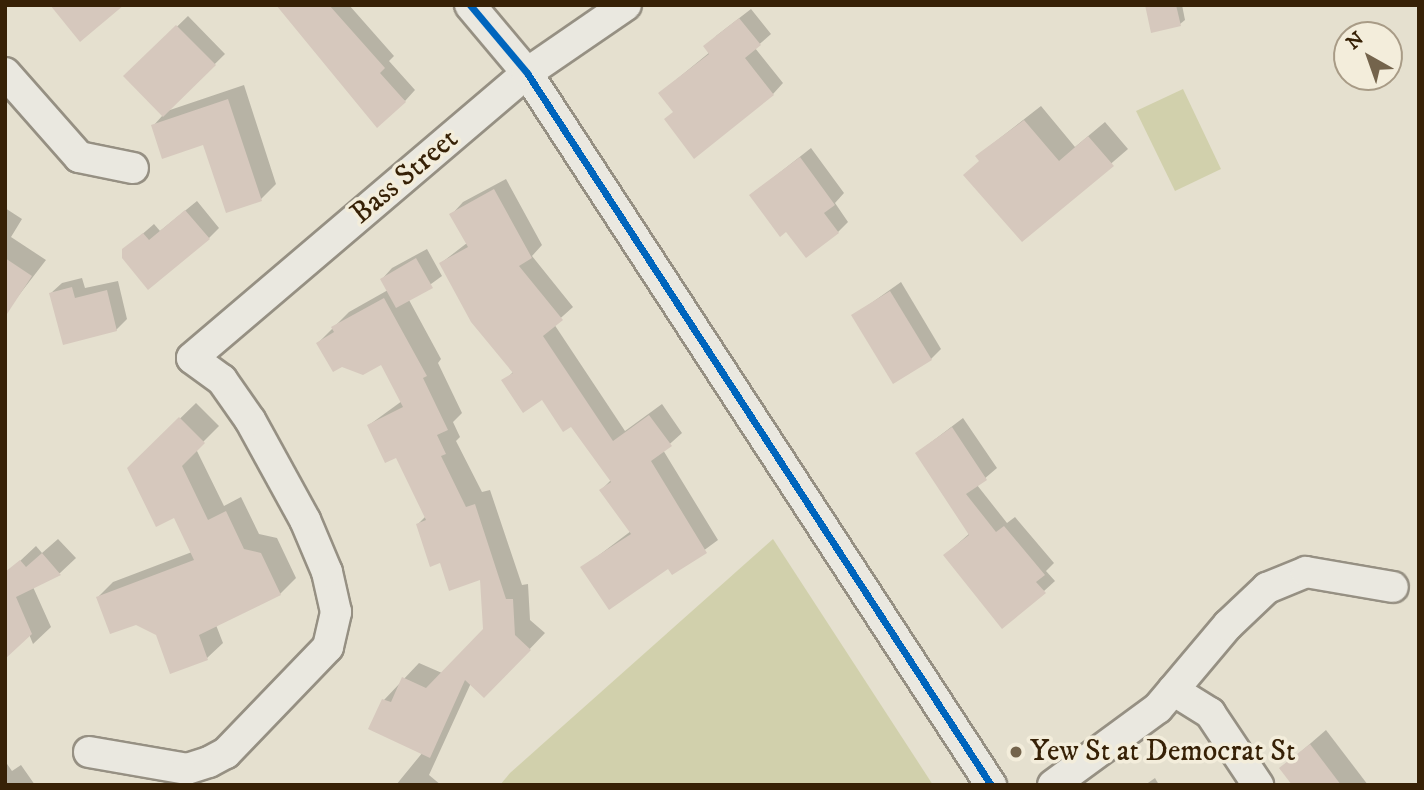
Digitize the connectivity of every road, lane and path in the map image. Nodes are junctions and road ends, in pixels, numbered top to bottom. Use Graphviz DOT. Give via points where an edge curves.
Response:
graph roads {
  1 [pos="470,5"];
  2 [pos="626,5"];
  3 [pos="5,73"];
  4 [pos="527,73"];
  5 [pos="133,169"];
  6 [pos="1393,587"];
  7 [pos="1173,690"];
  8 [pos="89,752"];
  9 [pos="991,785"];
  10 [pos="1053,785"];
  11 [pos="1258,785"];
  1 -- 4 [label="street"];
  2 -- 4 [label="street, Bass Street"];
  3 -- 5 [label="street" via="79,156"];
  4 -- 8 [label="street, Bass Street" via="192,358 222,380 250,419 305,520 327,572 336,612 328,647 226,753 209,762 187,769"];
  4 -- 9 [label="street"];
  6 -- 7 [label="street" via="1306,572 1267,588 1228,625"];
  7 -- 10 [label="street" via="1158,708"];
  7 -- 11 [label="street" via="1210,713"];
}
